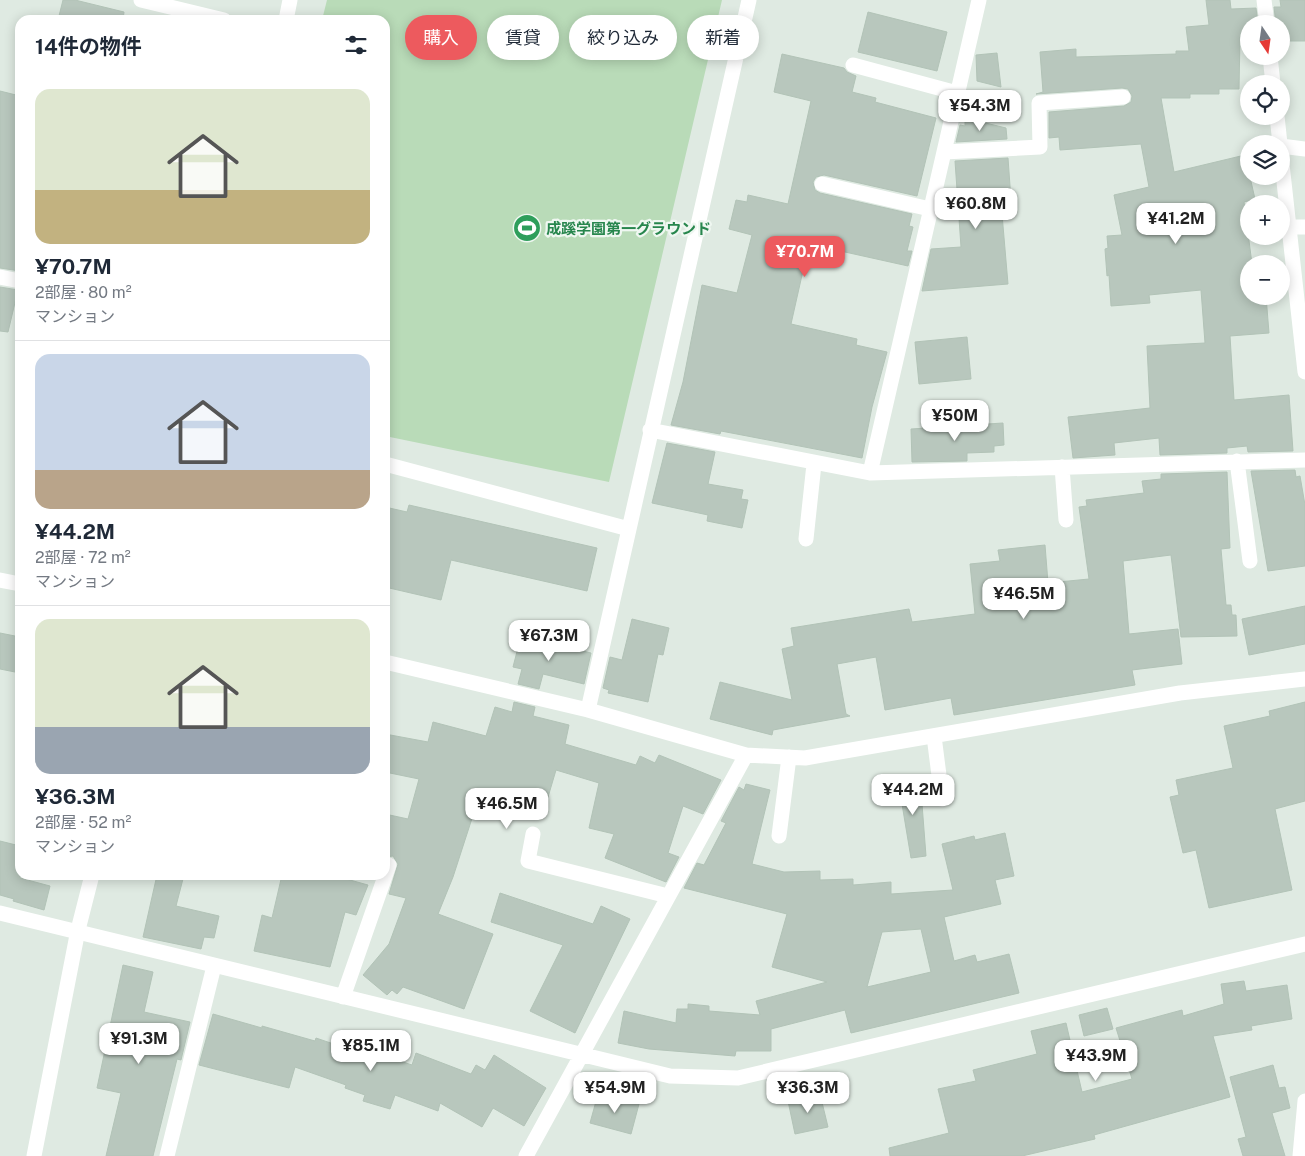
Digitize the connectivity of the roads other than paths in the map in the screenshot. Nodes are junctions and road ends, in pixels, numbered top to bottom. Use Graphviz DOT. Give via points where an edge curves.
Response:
graph roads {
  1 [pos="141,0"];
  2 [pos="290,0"];
  3 [pos="749,0"];
  4 [pos="979,0"];
  5 [pos="1264,0"];
  6 [pos="203,15"];
  7 [pos="287,15"];
  8 [pos="1266,15"];
  9 [pos="853,66"];
  10 [pos="957,93"];
  11 [pos="1123,97"];
  12 [pos="1290,146"];
  13 [pos="1305,149"];
  14 [pos="944,152"];
  15 [pos="822,184"];
  16 [pos="930,209"];
  17 [pos="1290,227"];
  18 [pos="1305,227"];
  19 [pos="1290,236"];
  20 [pos="0,277"];
  21 [pos="15,280"];
  22 [pos="1305,372"];
  23 [pos="650,430"];
  24 [pos="1305,460"];
  25 [pos="1237,461"];
  26 [pos="814,464"];
  27 [pos="390,465"];
  28 [pos="1062,467"];
  29 [pos="870,473"];
  30 [pos="1066,520"];
  31 [pos="629,529"];
  32 [pos="806,539"];
  33 [pos="1250,561"];
  34 [pos="0,580"];
  35 [pos="15,583"];
  36 [pos="390,663"];
  37 [pos="1305,679"];
  38 [pos="588,710"];
  39 [pos="934,736"];
  40 [pos="746,755"];
  41 [pos="790,758"];
  42 [pos="942,799"];
  43 [pos="533,834"];
  44 [pos="779,836"];
  45 [pos="91,880"];
  46 [pos="384,880"];
  47 [pos="668,896"];
  48 [pos="0,913"];
  49 [pos="78,930"];
  50 [pos="1305,944"];
  51 [pos="214,966"];
  52 [pos="343,997"];
  53 [pos="581,1054"];
  54 [pos="1305,1101"];
  55 [pos="34,1156"];
  56 [pos="167,1156"];
  57 [pos="526,1156"];
  58 [pos="1300,1156"];
  1 -- 6 [label="street"];
  2 -- 7 [label="street"];
  3 -- 23 [label="street"];
  4 -- 10 [label="street"];
  5 -- 8 [label="street"];
  9 -- 10 [label="street"];
  10 -- 14 [label="street"];
  11 -- 14 [label="street" via="1039,103 1040,147"];
  12 -- 13 [label="street"];
  14 -- 16 [label="street"];
  15 -- 16 [label="street"];
  16 -- 29 [label="street"];
  17 -- 18 [label="street"];
  19 -- 22 [label="street"];
  20 -- 21 [label="street"];
  23 -- 26 [label="street"];
  23 -- 31 [label="street"];
  24 -- 25 [label="street"];
  25 -- 28 [label="street"];
  25 -- 33 [label="street"];
  26 -- 29 [label="street"];
  26 -- 32 [label="street"];
  27 -- 31 [label="street"];
  28 -- 29 [label="street"];
  28 -- 30 [label="street"];
  31 -- 38 [label="street"];
  34 -- 35 [label="street"];
  36 -- 38 [label="street"];
  37 -- 39 [label="street" via="1180,693"];
  38 -- 40 [label="street"];
  39 -- 41 [label="street"];
  39 -- 42 [label="street"];
  40 -- 41 [label="street"];
  40 -- 47 [label="street"];
  41 -- 44 [label="street"];
  43 -- 47 [label="street" via="528,861"];
  45 -- 49 [label="street"];
  46 -- 52 [label="street"];
  47 -- 53 [label="street"];
  48 -- 49 [label="street"];
  49 -- 51 [label="street"];
  49 -- 55 [label="street"];
  50 -- 53 [label="street" via="738,1078 670,1076"];
  51 -- 52 [label="street"];
  51 -- 56 [label="street"];
  52 -- 53 [label="street"];
  53 -- 57 [label="street"];
  54 -- 58 [label="street"];
}
